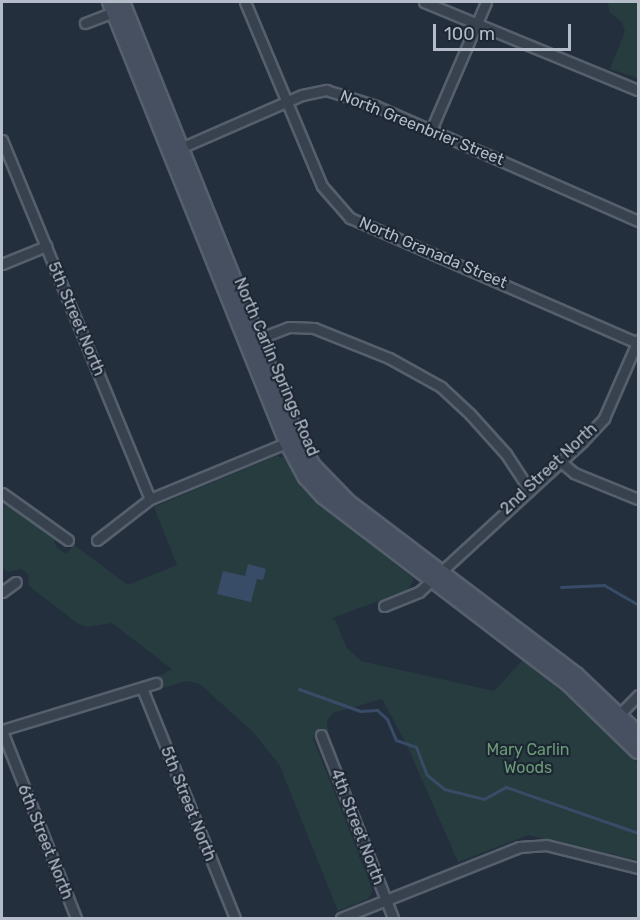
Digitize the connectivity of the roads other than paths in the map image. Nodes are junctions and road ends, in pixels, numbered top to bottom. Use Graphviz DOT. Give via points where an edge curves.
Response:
graph roads {
  1 [pos="244,2"];
  2 [pos="424,2"];
  3 [pos="486,2"];
  4 [pos="118,6"];
  5 [pos="85,23"];
  6 [pos="476,24"];
  7 [pos="639,90"];
  8 [pos="285,103"];
  9 [pos="431,130"];
  10 [pos="2,140"];
  11 [pos="175,150"];
  12 [pos="639,221"];
  13 [pos="46,246"];
  14 [pos="2,264"];
  15 [pos="253,341"];
  16 [pos="638,342"];
  17 [pos="293,441"];
  18 [pos="561,462"];
  19 [pos="529,489"];
  20 [pos="2,493"];
  21 [pos="150,499"];
  22 [pos="639,499"];
  23 [pos="68,540"];
  24 [pos="97,540"];
  25 [pos="436,574"];
  26 [pos="16,582"];
  27 [pos="2,592"];
  28 [pos="384,606"];
  29 [pos="156,683"];
  30 [pos="142,688"];
  31 [pos="639,695"];
  32 [pos="615,719"];
  33 [pos="2,731"];
  34 [pos="639,734"];
  35 [pos="321,735"];
  36 [pos="639,751"];
  37 [pos="639,868"];
  38 [pos="385,900"];
  39 [pos="76,918"];
  40 [pos="235,918"];
  41 [pos="341,918"];
  42 [pos="393,918"];
  1 -- 8 [label="street, North Granada Street"];
  2 -- 6 [label="street"];
  3 -- 6 [label="street"];
  4 -- 5 [label="street"];
  4 -- 11 [label="main road, North Carlin Springs Road"];
  6 -- 7 [label="street"];
  6 -- 9 [label="street"];
  8 -- 9 [label="street, North Greenbrier Street" via="326,90 353,96"];
  8 -- 11 [label="street, North Greenbrier Street"];
  8 -- 16 [label="street, North Granada Street" via="322,186 350,218"];
  9 -- 12 [label="street, North Greenbrier Street"];
  10 -- 13 [label="street, 5th Street North"];
  11 -- 15 [label="main road, North Carlin Springs Road"];
  13 -- 14 [label="street"];
  13 -- 21 [label="street, 5th Street North"];
  15 -- 17 [label="main road, North Carlin Springs Road"];
  15 -- 19 [label="street" via="289,327 314,328 398,363 441,387 470,414 506,454"];
  16 -- 18 [label="street, 2nd Street North" via="604,418"];
  17 -- 21 [label="street"];
  17 -- 25 [label="main road, North Carlin Springs Road" via="331,487"];
  18 -- 19 [label="street, 2nd Street North"];
  18 -- 22 [label="street" via="574,473"];
  19 -- 25 [label="street, 2nd Street North"];
  20 -- 23 [label="street"];
  21 -- 24 [label="street"];
  25 -- 28 [label="street, 2nd Street North" via="419,592"];
  25 -- 32 [label="main road, North Carlin Springs Road" via="576,675"];
  26 -- 27 [label="street"];
  29 -- 30 [label="street"];
  30 -- 33 [label="street"];
  30 -- 40 [label="street, 5th Street North"];
  31 -- 32 [label="street"];
  32 -- 34 [label="main road, North Carlin Springs Road"];
  32 -- 36 [label="main road, North Carlin Springs Road"];
  33 -- 39 [label="street, 6th Street North"];
  35 -- 38 [label="street, 4th Street North"];
  37 -- 38 [label="street" via="532,844"];
  38 -- 41 [label="street"];
  38 -- 42 [label="street, 4th Street North"];
}
